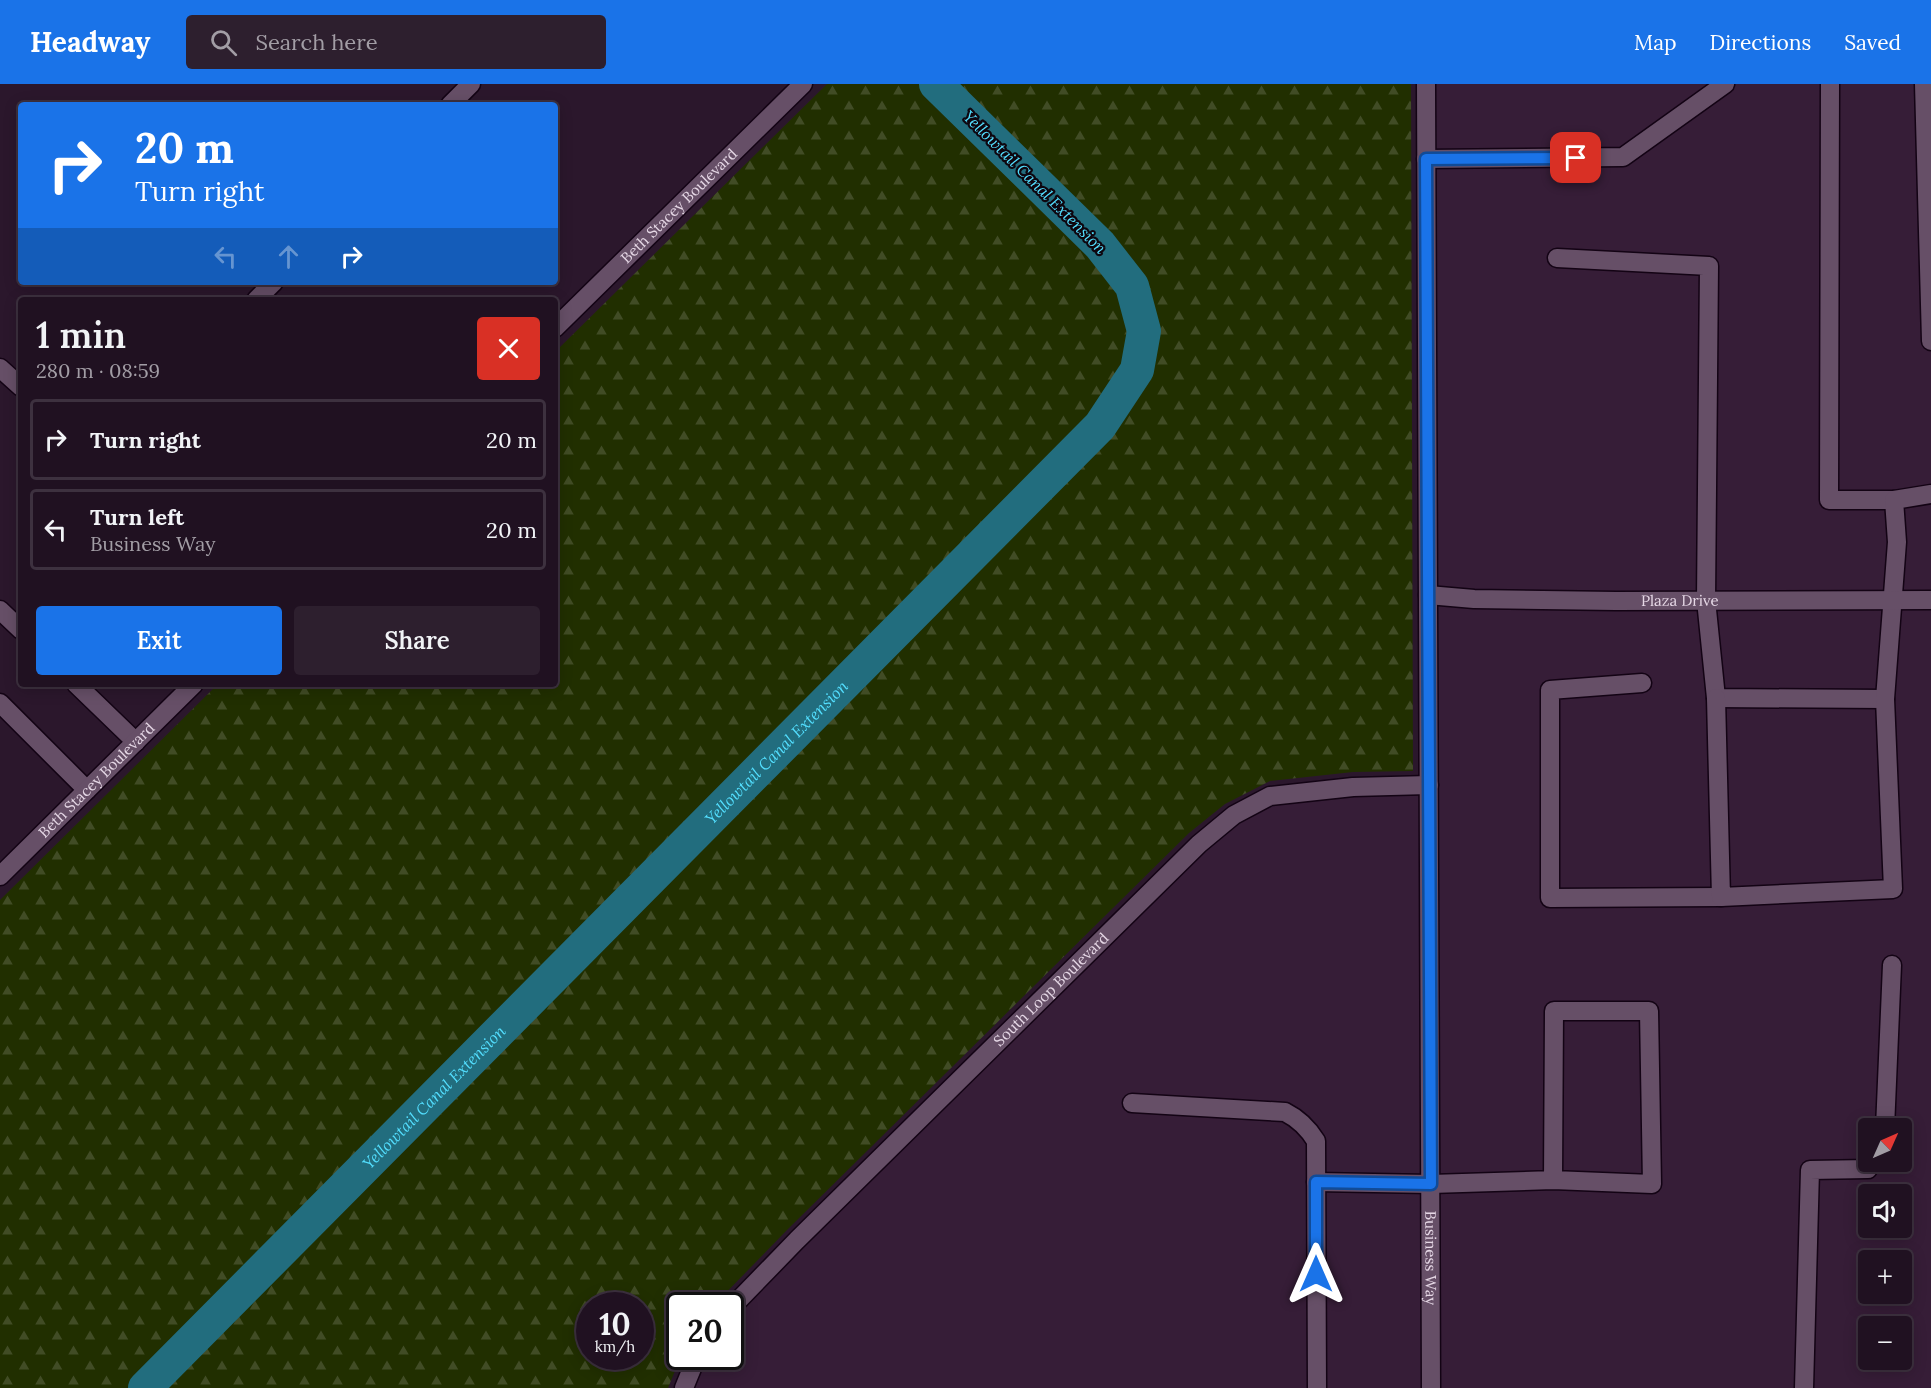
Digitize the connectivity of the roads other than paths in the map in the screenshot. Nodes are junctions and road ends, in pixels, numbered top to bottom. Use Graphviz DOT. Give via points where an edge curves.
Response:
graph roads {
  1 [pos="471,84"];
  2 [pos="803,84"];
  3 [pos="1426,84"];
  4 [pos="1725,84"];
  5 [pos="1830,84"];
  6 [pos="1924,84"];
  7 [pos="453,102"];
  8 [pos="1426,159"];
  9 [pos="1557,258"];
  10 [pos="271,285"];
  11 [pos="259,297"];
  12 [pos="558,325"];
  13 [pos="1931,341"];
  14 [pos="0,368"];
  15 [pos="18,384"];
  16 [pos="1931,494"];
  17 [pos="1894,500"];
  18 [pos="1428,595"];
  19 [pos="1706,600"];
  20 [pos="1931,600"];
  21 [pos="1891,601"];
  22 [pos="0,610"];
  23 [pos="18,627"];
  24 [pos="1642,683"];
  25 [pos="79,687"];
  26 [pos="191,687"];
  27 [pos="1716,698"];
  28 [pos="1885,699"];
  29 [pos="0,703"];
  30 [pos="136,742"];
  31 [pos="1429,785"];
  32 [pos="87,789"];
  33 [pos="0,876"];
  34 [pos="1721,897"];
  35 [pos="1892,965"];
  36 [pos="1132,1103"];
  37 [pos="1886,1118"];
  38 [pos="1858,1169"];
  39 [pos="1553,1180"];
  40 [pos="1316,1182"];
  41 [pos="1431,1184"];
  42 [pos="744,1295"];
  43 [pos="691,1370"];
  44 [pos="684,1388"];
  45 [pos="1317,1388"];
  46 [pos="1431,1388"];
  47 [pos="1804,1388"];
  1 -- 7 [label="street"];
  2 -- 12 [label="street, Beth Stacey Boulevard"];
  3 -- 8 [label="street, Business Way"];
  4 -- 8 [label="street" via="1623,157"];
  5 -- 17 [label="street" via="1829,500"];
  6 -- 13 [label="street"];
  8 -- 18 [label="street, Business Way"];
  9 -- 19 [label="street" via="1709,266"];
  10 -- 11 [label="street"];
  14 -- 15 [label="street"];
  16 -- 17 [label="street"];
  17 -- 21 [label="street" via="1897,542"];
  18 -- 19 [label="street, Plaza Drive" via="1474,599"];
  18 -- 31 [label="street, Business Way"];
  19 -- 21 [label="street, Plaza Drive"];
  19 -- 27 [label="street"];
  20 -- 21 [label="street, Plaza Drive"];
  21 -- 28 [label="street"];
  22 -- 23 [label="street"];
  24 -- 34 [label="street" via="1550,690 1550,898"];
  25 -- 30 [label="street"];
  26 -- 30 [label="street, Beth Stacey Boulevard"];
  27 -- 28 [label="street"];
  27 -- 34 [label="street"];
  28 -- 34 [label="street" via="1893,889"];
  29 -- 32 [label="street"];
  30 -- 32 [label="street, Beth Stacey Boulevard"];
  31 -- 41 [label="street, Business Way"];
  31 -- 42 [label="street, South Loop Boulevard" via="1353,787 1270,796 1234,815 1199,844"];
  32 -- 33 [label="street, Beth Stacey Boulevard"];
  35 -- 37 [label="street"];
  36 -- 40 [label="street" via="1285,1112 1308,1128 1316,1141"];
  38 -- 47 [label="street" via="1810,1170"];
  39 -- 39 [label="street" via="1652,1184 1649,1011 1554,1011"];
  39 -- 41 [label="street"];
  40 -- 41 [label="street"];
  40 -- 45 [label="street"];
  41 -- 46 [label="street, Business Way"];
  43 -- 44 [label="street"];
}
